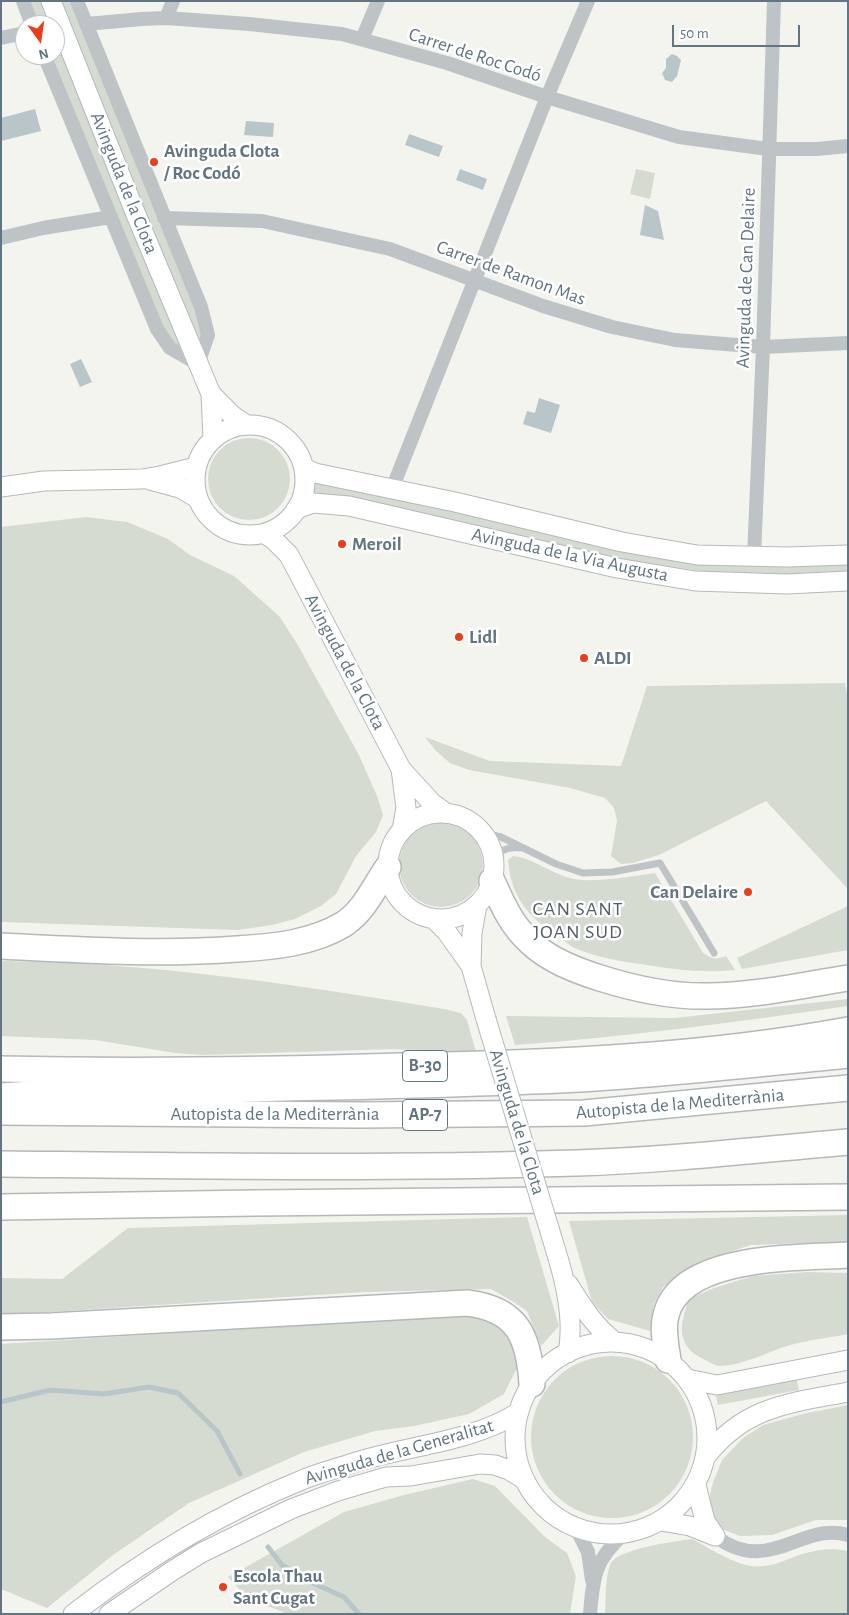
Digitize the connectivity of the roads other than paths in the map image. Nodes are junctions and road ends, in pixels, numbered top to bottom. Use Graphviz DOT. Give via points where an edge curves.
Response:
graph roads {
  1 [pos="23,1"];
  2 [pos="51,1"];
  3 [pos="77,1"];
  4 [pos="173,1"];
  5 [pos="378,1"];
  6 [pos="588,1"];
  7 [pos="774,1"];
  8 [pos="28,15"];
  9 [pos="166,18"];
  10 [pos="86,24"];
  11 [pos="15,35"];
  12 [pos="1,38"];
  13 [pos="362,39"];
  14 [pos="48,65"];
  15 [pos="547,97"];
  16 [pos="848,146"];
  17 [pos="768,150"];
  18 [pos="111,216"];
  19 [pos="164,218"];
  20 [pos="1,238"];
  21 [pos="474,281"];
  22 [pos="848,343"];
  23 [pos="763,347"];
  24 [pos="198,364"];
  25 [pos="211,394"];
  26 [pos="246,424"];
  27 [pos="213,438"];
  28 [pos="196,466"];
  29 [pos="304,468"];
  30 [pos="142,479"];
  31 [pos="1,487"];
  32 [pos="392,488"];
  33 [pos="197,498"];
  34 [pos="290,516"];
  35 [pos="264,533"];
  36 [pos="289,555"];
  37 [pos="848,555"];
  38 [pos="754,556"];
  39 [pos="848,581"];
  40 [pos="401,769"];
  41 [pos="446,813"];
  42 [pos="402,830"];
  43 [pos="482,832"];
  44 [pos="523,848"];
  45 [pos="388,867"];
  46 [pos="493,873"];
  47 [pos="477,904"];
  48 [pos="433,918"];
  49 [pos="1,946"];
  50 [pos="714,953"];
  51 [pos="471,966"];
  52 [pos="848,966"];
  53 [pos="848,978"];
  54 [pos="645,990"];
  55 [pos="848,1030"];
  56 [pos="848,1055"];
  57 [pos="1,1069"];
  58 [pos="848,1088"];
  59 [pos="1,1096"];
  60 [pos="1,1112"];
  61 [pos="848,1142"];
  62 [pos="676,1158"];
  63 [pos="848,1158"];
  64 [pos="1,1164"];
  65 [pos="848,1197"];
  66 [pos="1,1207"];
  67 [pos="848,1255"];
  68 [pos="771,1260"];
  69 [pos="848,1263"];
  70 [pos="564,1278"];
  71 [pos="1,1327"];
  72 [pos="615,1342"];
  73 [pos="568,1353"];
  74 [pos="668,1360"];
  75 [pos="848,1360"];
  76 [pos="687,1379"];
  77 [pos="532,1384"];
  78 [pos="848,1392"];
  79 [pos="519,1412"];
  80 [pos="706,1455"];
  81 [pos="524,1479"];
  82 [pos="696,1485"];
  83 [pos="660,1521"];
  84 [pos="576,1528"];
  85 [pos="624,1534"];
  86 [pos="848,1535"];
  87 [pos="715,1536"];
  88 [pos="593,1584"];
  89 [pos="74,1614"];
  90 [pos="109,1614"];
  91 [pos="590,1614"];
  1 -- 8 [label="street"];
  2 -- 24 [label="street, Avinguda de la Clota"];
  3 -- 10 [label="street, Avinguda de la Clota"];
  4 -- 9 [label="street"];
  5 -- 13 [label="street"];
  6 -- 15 [label="street"];
  7 -- 17 [label="street, Avinguda de Can Delaire"];
  9 -- 10 [label="street, Carrer de Roc Codó"];
  9 -- 13 [label="street, Carrer de Roc Codó" via="249,24"];
  10 -- 19 [label="street, Avinguda de la Clota"];
  11 -- 12 [label="street"];
  13 -- 15 [label="street, Carrer de Roc Codó" via="447,63"];
  14 -- 18 [label="street, Avinguda de la Clota"];
  15 -- 17 [label="street, Carrer de Roc Codó" via="679,137"];
  15 -- 21 [label="street"];
  16 -- 17 [label="street, Carrer de Roc Codó"];
  17 -- 23 [label="street, Avinguda de Can Delaire"];
  18 -- 20 [label="street"];
  18 -- 24 [label="street, Avinguda de la Clota" via="157,329 170,348"];
  19 -- 21 [label="street, Carrer de Ramon Mas" via="262,221 390,249"];
  19 -- 24 [label="street, Avinguda de la Clota" via="206,326 208,336"];
  21 -- 23 [label="street, Carrer de Ramon Mas" via="612,327 675,340"];
  21 -- 32 [label="street"];
  22 -- 23 [label="street, Carrer de Ramon Mas"];
  23 -- 38 [label="street, Avinguda de Can Delaire"];
  24 -- 25 [label="street, Avinguda de la Clota"];
  25 -- 26 [label="street, Avinguda de la Clota"];
  25 -- 27 [label="street, Avinguda de la Clota"];
  26 -- 27 [label="street" via="226,429"];
  26 -- 29 [label="street" via="264,426 281,433 298,451"];
  27 -- 28 [label="street" via="203,449"];
  28 -- 30 [label="street"];
  28 -- 33 [label="street"];
  29 -- 32 [label="street, Avinguda de la Via Augusta"];
  29 -- 34 [label="street" via="304,489"];
  30 -- 31 [label="street" via="44,481"];
  30 -- 33 [label="street" via="180,488"];
  32 -- 38 [label="street, Avinguda de la Via Augusta" via="622,542 697,555"];
  33 -- 35 [label="street" via="208,517 226,530 242,534"];
  34 -- 35 [label="street"];
  34 -- 36 [label="street, Avinguda de la Clota"];
  34 -- 39 [label="street, Avinguda de la Via Augusta" via="313,503 350,506 617,568 695,581 787,584"];
  35 -- 36 [label="street, Avinguda de la Clota"];
  36 -- 40 [label="street, Avinguda de la Clota"];
  37 -- 38 [label="street, Avinguda de la Via Augusta"];
  40 -- 41 [label="street, Avinguda de la Clota" via="432,803"];
  40 -- 42 [label="street, Avinguda de la Clota" via="406,808"];
  41 -- 42 [label="street" via="419,818"];
  41 -- 43 [label="street" via="469,821"];
  42 -- 45 [label="street" via="392,844"];
  43 -- 44 [label="lane"];
  43 -- 46 [label="street" via="490,847"];
  44 -- 46 [label="lane" via="504,849 499,853"];
  44 -- 50 [label="lane" via="583,873 612,872 660,863"];
  45 -- 48 [label="street" via="391,884 399,899 417,913"];
  45 -- 49 [label="highway" via="365,904 345,923 299,941 253,948 168,953"];
  46 -- 47 [label="street" via="487,892"];
  46 -- 54 [label="highway" via="504,909 529,942 590,975"];
  47 -- 48 [label="street" via="457,916"];
  47 -- 51 [label="street, Avinguda de la Clota"];
  48 -- 51 [label="street, Avinguda de la Clota"];
  51 -- 70 [label="street, Avinguda de la Clota, bridge"];
  52 -- 54 [label="highway" via="708,990"];
  53 -- 54 [label="highway" via="736,995 678,995"];
  55 -- 57 [label="highway, B-30" via="749,1045 537,1062 233,1070"];
  56 -- 59 [label="highway" via="579,1079"];
  58 -- 60 [label="highway, Autopista de la Mediterrània / AP-7" via="584,1114"];
  61 -- 62 [label="highway"];
  62 -- 63 [label="highway"];
  62 -- 64 [label="highway" via="395,1167"];
  65 -- 66 [label="highway"];
  67 -- 68 [label="highway"];
  68 -- 69 [label="highway"];
  68 -- 74 [label="highway" via="716,1270 684,1286 670,1303 666,1314"];
  70 -- 72 [label="street, Avinguda de la Clota" via="588,1317"];
  70 -- 73 [label="street, Avinguda de la Clota" via="571,1323"];
  71 -- 77 [label="highway" via="467,1303 491,1307 519,1330 529,1353"];
  72 -- 73 [label="street" via="591,1345"];
  72 -- 74 [label="street" via="640,1346"];
  73 -- 77 [label="street" via="546,1368"];
  74 -- 76 [label="street"];
  75 -- 76 [label="street" via="717,1385"];
  76 -- 80 [label="street" via="704,1412 708,1436"];
  77 -- 79 [label="street"];
  78 -- 80 [label="street" via="760,1412 731,1429"];
  79 -- 81 [label="street" via="515,1444"];
  79 -- 89 [label="street, Avinguda de la Generalitat" via="482,1430 360,1460 264,1496 162,1551"];
  80 -- 82 [label="street"];
  81 -- 84 [label="street" via="545,1509"];
  81 -- 90 [label="street, Avinguda de la Generalitat" via="509,1470 480,1464 412,1476 386,1477 338,1491 282,1513 201,1553"];
  82 -- 83 [label="street" via="683,1503"];
  82 -- 87 [label="street" via="705,1521"];
  83 -- 85 [label="street"];
  83 -- 87 [label="street" via="690,1526"];
  84 -- 85 [label="street" via="597,1534"];
  84 -- 88 [label="street" via="588,1552"];
  85 -- 88 [label="street" via="602,1558"];
  86 -- 87 [label="street" via="826,1533 757,1551 735,1549"];
  88 -- 91 [label="street"];
}
